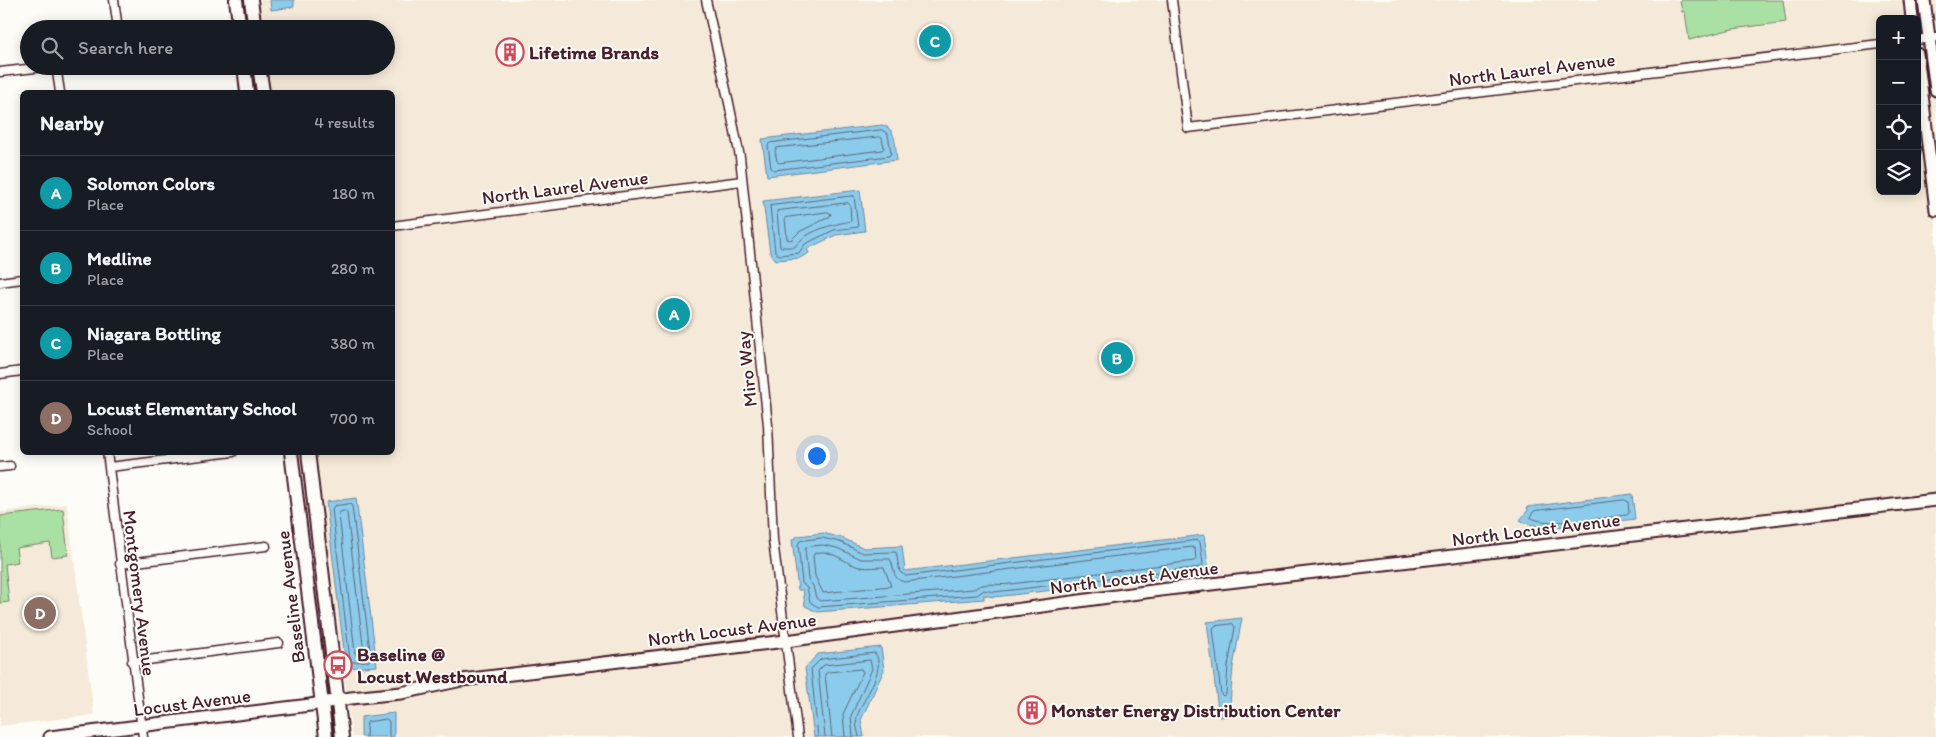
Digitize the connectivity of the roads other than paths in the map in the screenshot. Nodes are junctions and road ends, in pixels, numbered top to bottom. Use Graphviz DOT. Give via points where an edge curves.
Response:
graph roads {
  1 [pos="114,0"];
  2 [pos="236,0"];
  3 [pos="251,0"];
  4 [pos="706,0"];
  5 [pos="1172,0"];
  6 [pos="1910,0"];
  7 [pos="1924,0"];
  8 [pos="1912,15"];
  9 [pos="117,20"];
  10 [pos="239,20"];
  11 [pos="253,20"];
  12 [pos="1927,38"];
  13 [pos="1876,44"];
  14 [pos="1918,60"];
  15 [pos="20,70"];
  16 [pos="0,72"];
  17 [pos="56,75"];
  18 [pos="245,75"];
  19 [pos="260,75"];
  20 [pos="60,90"];
  21 [pos="248,90"];
  22 [pos="263,90"];
  23 [pos="1936,90"];
  24 [pos="742,182"];
  25 [pos="1936,210"];
  26 [pos="395,226"];
  27 [pos="20,280"];
  28 [pos="0,282"];
  29 [pos="20,371"];
  30 [pos="0,374"];
  31 [pos="107,455"];
  32 [pos="208,455"];
  33 [pos="291,455"];
  34 [pos="308,455"];
  35 [pos="10,466"];
  36 [pos="0,467"];
  37 [pos="108,467"];
  38 [pos="1936,500"];
  39 [pos="266,546"];
  40 [pos="120,564"];
  41 [pos="786,641"];
  42 [pos="279,643"];
  43 [pos="132,662"];
  44 [pos="338,700"];
  45 [pos="321,703"];
  46 [pos="142,731"];
  47 [pos="50,737"];
  48 [pos="326,737"];
  49 [pos="342,737"];
  50 [pos="798,737"];
  1 -- 9 [label="street"];
  2 -- 10 [label="main road"];
  3 -- 11 [label="main road"];
  4 -- 24 [label="street, Miro Way" via="730,103"];
  5 -- 13 [label="street, North Laurel Avenue" via="1188,128"];
  6 -- 8 [label="street"];
  7 -- 12 [label="street"];
  12 -- 23 [label="street"];
  14 -- 25 [label="street"];
  15 -- 16 [label="street"];
  17 -- 20 [label="street"];
  18 -- 21 [label="main road"];
  19 -- 22 [label="main road"];
  24 -- 26 [label="street, North Laurel Avenue"];
  24 -- 41 [label="street, Miro Way" via="768,425 773,540"];
  27 -- 28 [label="street"];
  29 -- 30 [label="street"];
  31 -- 37 [label="street, Montgomery Avenue"];
  32 -- 37 [label="street"];
  33 -- 45 [label="main road, Baseline Avenue"];
  34 -- 44 [label="main road"];
  35 -- 36 [label="street"];
  37 -- 40 [label="street, Montgomery Avenue"];
  38 -- 41 [label="street, North Locust Avenue" via="1160,590"];
  39 -- 40 [label="street"];
  40 -- 43 [label="street, Montgomery Avenue"];
  41 -- 44 [label="street, North Locust Avenue" via="482,678"];
  41 -- 50 [label="street, Miro Way"];
  42 -- 43 [label="street"];
  43 -- 46 [label="street, Montgomery Avenue"];
  44 -- 45 [label="street, Locust Avenue"];
  44 -- 49 [label="main road"];
  45 -- 46 [label="street, Locust Avenue"];
  45 -- 48 [label="main road, Baseline Avenue"];
  46 -- 47 [label="street, Locust Avenue"];
}
